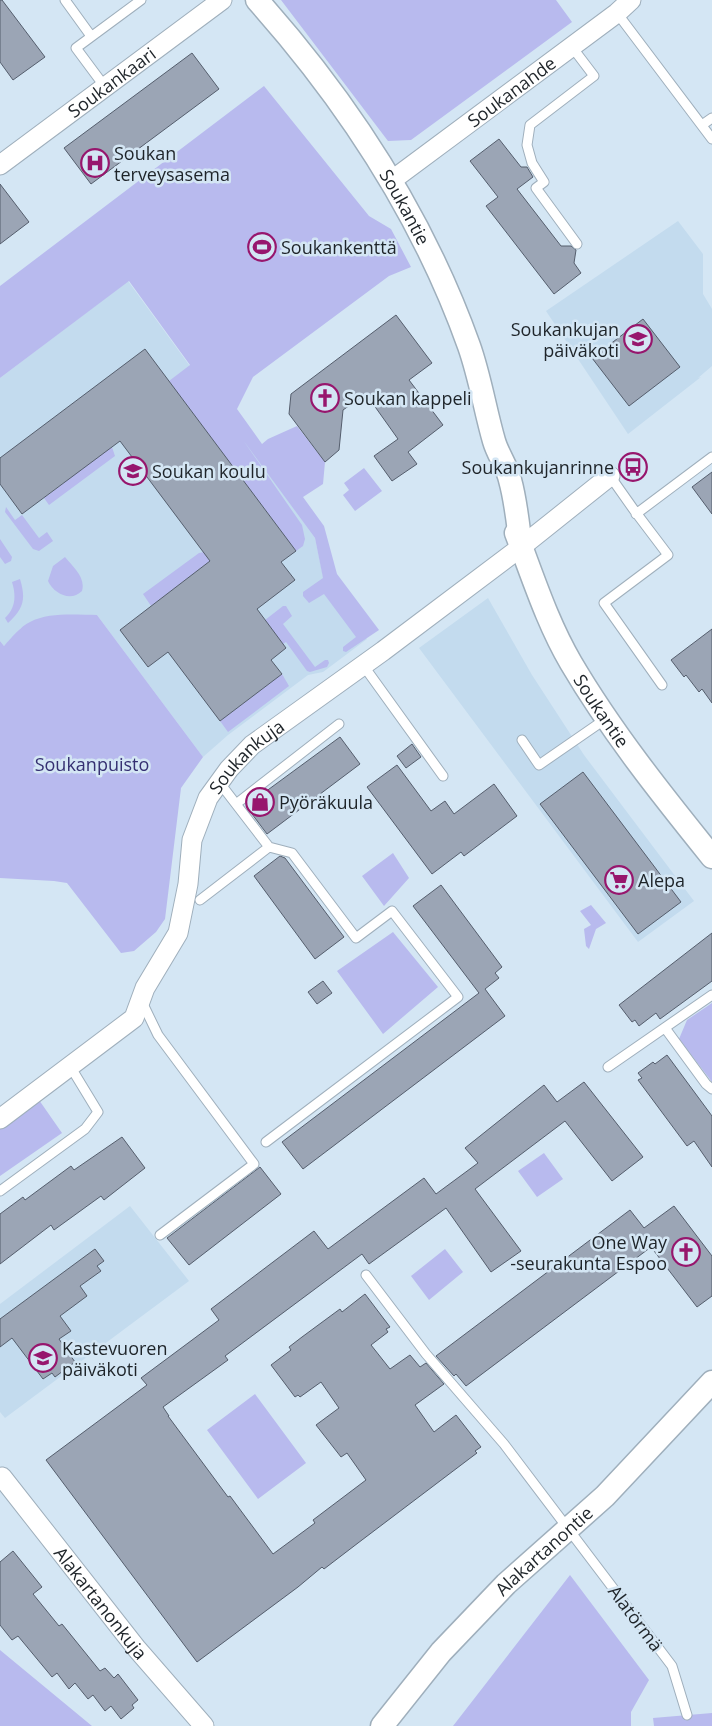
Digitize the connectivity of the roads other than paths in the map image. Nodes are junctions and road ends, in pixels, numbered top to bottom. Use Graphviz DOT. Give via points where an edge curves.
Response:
graph roads {
  1 [pos="64,0"];
  2 [pos="141,0"];
  3 [pos="222,0"];
  4 [pos="257,0"];
  5 [pos="631,0"];
  6 [pos="617,13"];
  7 [pos="91,36"];
  8 [pos="572,46"];
  9 [pos="105,87"];
  10 [pos="712,118"];
  11 [pos="702,125"];
  12 [pos="712,139"];
  13 [pos="0,164"];
  14 [pos="391,181"];
  15 [pos="577,244"];
  16 [pos="712,457"];
  17 [pos="610,476"];
  18 [pos="636,514"];
  19 [pos="522,547"];
  20 [pos="363,665"];
  21 [pos="662,685"];
  22 [pos="607,718"];
  23 [pos="339,724"];
  24 [pos="522,740"];
  25 [pos="443,776"];
  26 [pos="219,782"];
  27 [pos="236,804"];
  28 [pos="269,846"];
  29 [pos="712,857"];
  30 [pos="200,900"];
  31 [pos="712,995"];
  32 [pos="141,999"];
  33 [pos="665,1028"];
  34 [pos="70,1066"];
  35 [pos="608,1067"];
  36 [pos="712,1089"];
  37 [pos="0,1119"];
  38 [pos="266,1142"];
  39 [pos="0,1191"];
  40 [pos="160,1235"];
  41 [pos="366,1275"];
  42 [pos="712,1382"];
  43 [pos="2,1478"];
  44 [pos="568,1530"];
  45 [pos="687,1715"];
  46 [pos="204,1726"];
  47 [pos="382,1726"];
  1 -- 7 [label="lane"];
  2 -- 7 [label="lane"];
  3 -- 9 [label="street, Soukankaari"];
  4 -- 14 [label="street, Soukantie" via="365,137"];
  5 -- 6 [label="street, Soukanahde"];
  6 -- 8 [label="street, Soukanahde"];
  6 -- 11 [label="lane"];
  7 -- 9 [label="lane" via="76,48"];
  8 -- 14 [label="street, Soukanahde"];
  8 -- 15 [label="lane" via="594,76 530,125 527,145 532,163 544,182 536,188"];
  9 -- 13 [label="street, Soukankaari"];
  10 -- 11 [label="lane"];
  11 -- 12 [label="lane"];
  14 -- 19 [label="street, Soukantie" via="429,249 470,349 495,443 510,478"];
  16 -- 18 [label="lane"];
  17 -- 18 [label="lane"];
  17 -- 19 [label="street, Soukankuja"];
  18 -- 21 [label="lane" via="668,555 604,603"];
  19 -- 20 [label="street, Soukankuja"];
  19 -- 22 [label="street, Soukantie" via="561,644"];
  20 -- 25 [label="lane"];
  20 -- 26 [label="street, Soukankuja" via="252,745"];
  22 -- 24 [label="lane" via="539,765"];
  22 -- 29 [label="street, Soukantie"];
  23 -- 27 [label="lane"];
  26 -- 27 [label="lane"];
  26 -- 32 [label="street, Soukankuja" via="208,798 192,840 188,884 178,933"];
  27 -- 28 [label="lane"];
  28 -- 30 [label="lane"];
  28 -- 38 [label="lane" via="292,853 356,938 392,911 458,996"];
  31 -- 33 [label="lane"];
  32 -- 34 [label="street, Soukankuja" via="134,1018"];
  32 -- 40 [label="lane" via="158,1035 254,1164"];
  33 -- 35 [label="lane"];
  33 -- 36 [label="lane"];
  34 -- 37 [label="street, Soukankuja"];
  34 -- 39 [label="lane" via="98,1112 85,1129"];
  41 -- 44 [label="lane, Alatörmä" via="426,1354 504,1444"];
  42 -- 44 [label="street, Alakartanontie" via="605,1496"];
  43 -- 46 [label="street, Alakartanonkuja" via="137,1650"];
  44 -- 45 [label="lane, Alatörmä" via="672,1666"];
  44 -- 47 [label="street, Alakartanontie" via="506,1584 448,1645"];
}
